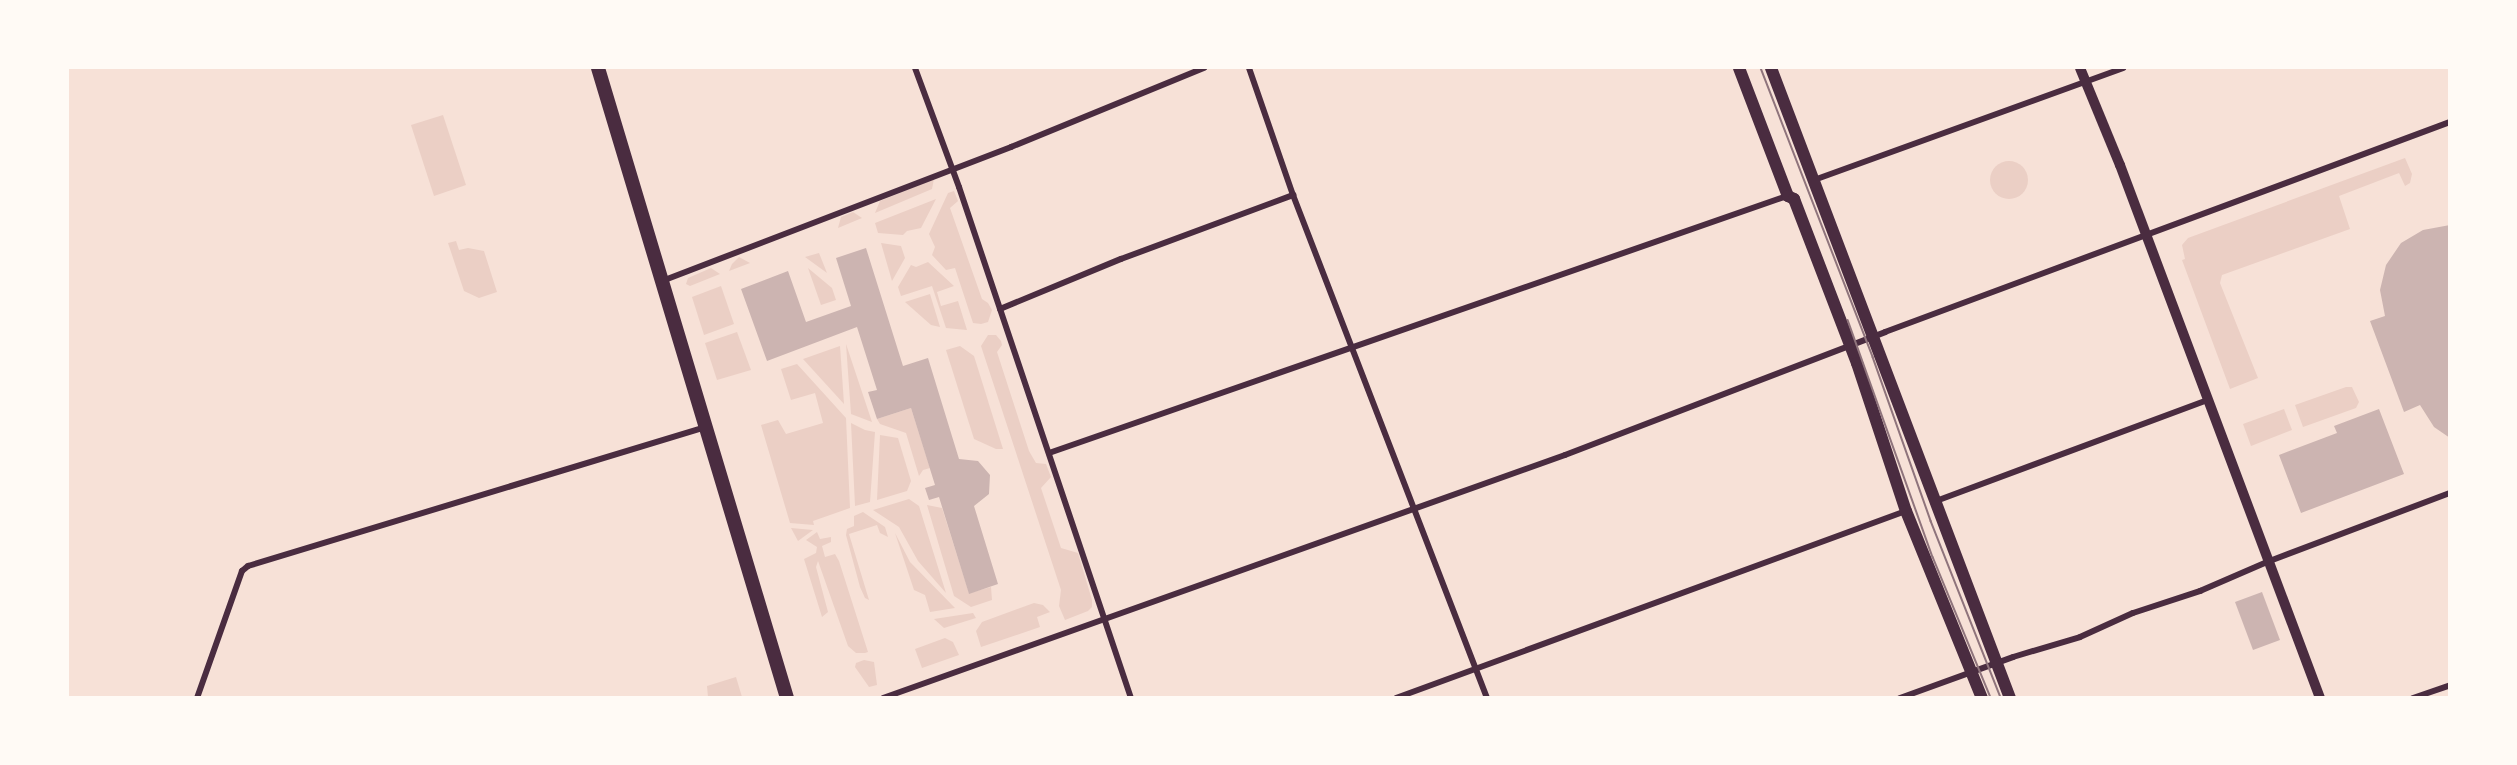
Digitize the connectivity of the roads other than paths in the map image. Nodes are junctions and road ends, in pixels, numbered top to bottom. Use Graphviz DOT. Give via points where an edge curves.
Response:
graph roads {
  1 [pos="598,68"];
  2 [pos="915,68"];
  3 [pos="1204,68"];
  4 [pos="1249,68"];
  5 [pos="1739,68"];
  6 [pos="1771,68"];
  7 [pos="2080,68"];
  8 [pos="2123,68"];
  9 [pos="2086,81"];
  10 [pos="2450,122"];
  11 [pos="952,168"];
  12 [pos="1814,180"];
  13 [pos="1293,195"];
  14 [pos="1788,196"];
  15 [pos="2146,235"];
  16 [pos="662,282"];
  17 [pos="1000,309"];
  18 [pos="1873,337"];
  19 [pos="1850,346"];
  20 [pos="1353,348"];
  21 [pos="2207,400"];
  22 [pos="706,427"];
  23 [pos="1049,453"];
  24 [pos="2450,493"];
  25 [pos="1936,501"];
  26 [pos="1416,507"];
  27 [pos="1906,511"];
  28 [pos="2268,561"];
  29 [pos="1105,619"];
  30 [pos="1997,663"];
  31 [pos="1476,669"];
  32 [pos="1972,672"];
  33 [pos="2450,685"];
  34 [pos="196,698"];
  35 [pos="787,698"];
  36 [pos="883,698"];
  37 [pos="1131,698"];
  38 [pos="1396,698"];
  39 [pos="1487,698"];
  40 [pos="1900,698"];
  41 [pos="1982,698"];
  42 [pos="2010,698"];
  43 [pos="2320,698"];
  44 [pos="2413,698"];
  1 -- 16 [label="main road"];
  2 -- 11 [label="street"];
  3 -- 11 [label="street"];
  4 -- 13 [label="street"];
  5 -- 14 [label="main road"];
  6 -- 12 [label="main road"];
  7 -- 9 [label="street"];
  8 -- 9 [label="street"];
  9 -- 12 [label="street"];
  9 -- 15 [label="street"];
  10 -- 15 [label="street"];
  11 -- 16 [label="street"];
  11 -- 17 [label="street"];
  12 -- 18 [label="main road"];
  13 -- 17 [label="street"];
  13 -- 20 [label="street"];
  14 -- 19 [label="main road" via="1794,199"];
  14 -- 20 [label="street"];
  15 -- 18 [label="street"];
  15 -- 21 [label="street"];
  16 -- 22 [label="main road"];
  17 -- 23 [label="street"];
  18 -- 19 [label="street"];
  18 -- 25 [label="main road"];
  19 -- 26 [label="street" via="1565,456"];
  19 -- 27 [label="main road"];
  20 -- 23 [label="street"];
  20 -- 26 [label="street"];
  21 -- 25 [label="street"];
  21 -- 28 [label="street"];
  22 -- 34 [label="street" via="248,566 242,571"];
  22 -- 35 [label="main road"];
  23 -- 29 [label="street"];
  24 -- 28 [label="street"];
  25 -- 30 [label="main road"];
  26 -- 29 [label="street"];
  26 -- 31 [label="street"];
  27 -- 31 [label="street"];
  27 -- 32 [label="main road"];
  28 -- 30 [label="street" via="2080,637"];
  28 -- 43 [label="street"];
  29 -- 36 [label="street"];
  29 -- 37 [label="street"];
  30 -- 32 [label="street"];
  30 -- 42 [label="main road"];
  31 -- 38 [label="street"];
  31 -- 39 [label="street"];
  32 -- 40 [label="street"];
  32 -- 41 [label="main road"];
  33 -- 44 [label="street"];
}
